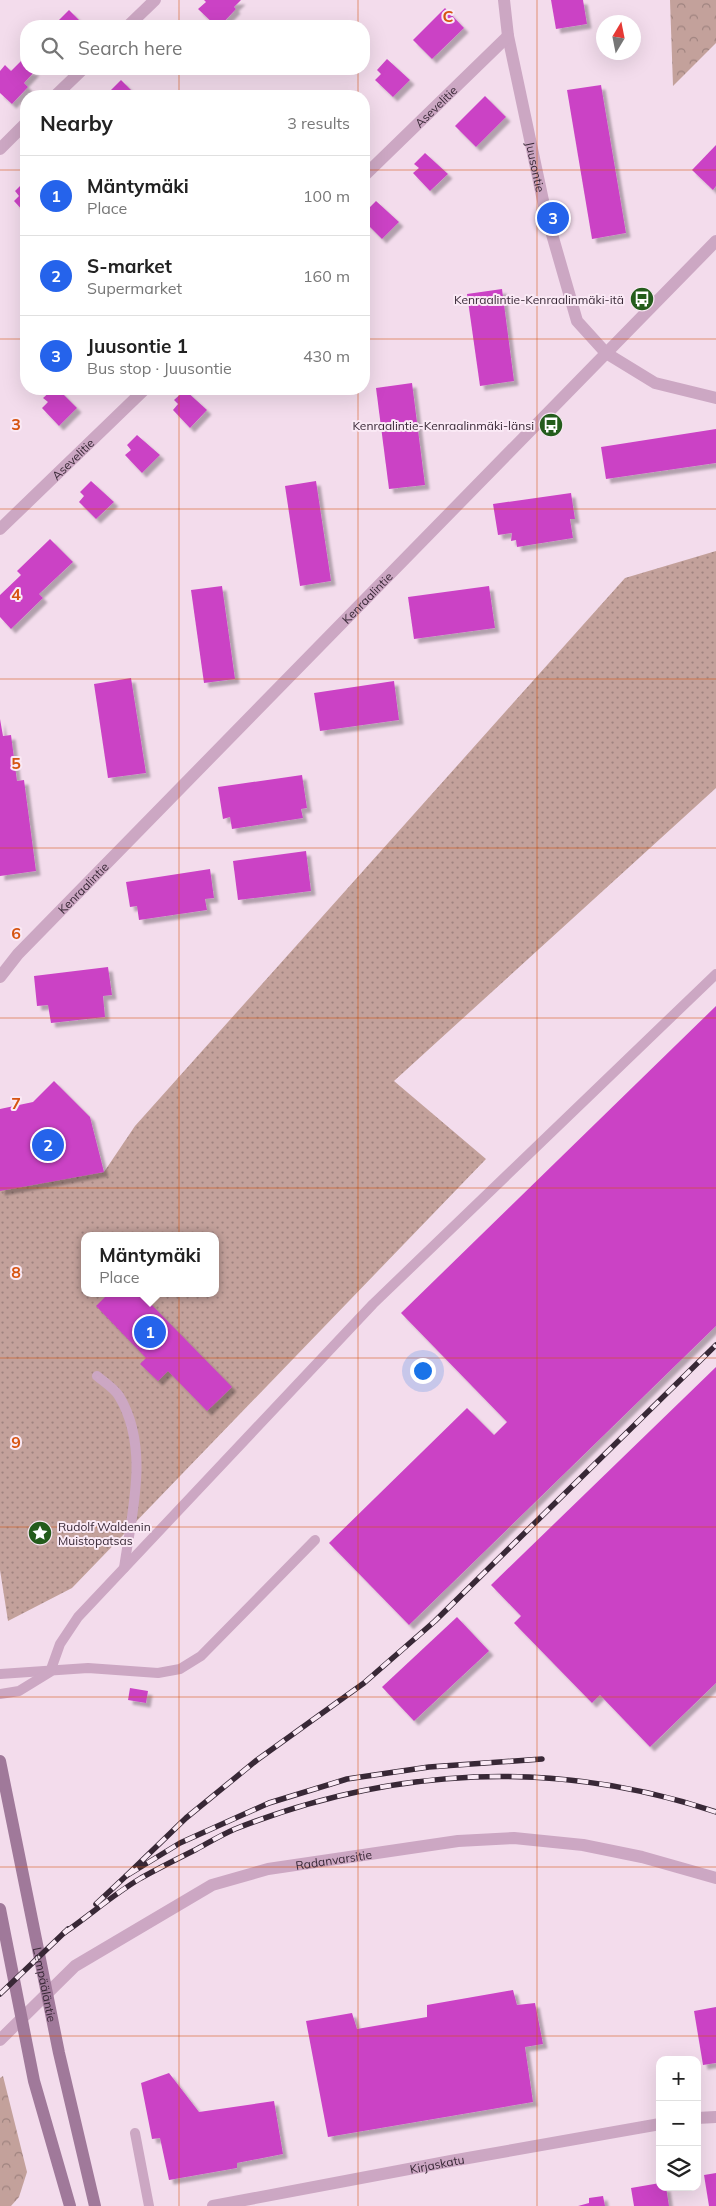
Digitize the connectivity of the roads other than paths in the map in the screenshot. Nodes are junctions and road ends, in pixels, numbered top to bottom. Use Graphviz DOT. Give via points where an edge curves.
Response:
graph roads {
  1 [pos="155,0"];
  2 [pos="504,0"];
  3 [pos="134,20"];
  4 [pos="508,36"];
  5 [pos="77,75"];
  6 [pos="61,90"];
  7 [pos="20,130"];
  8 [pos="0,149"];
  9 [pos="370,170"];
  10 [pos="716,241"];
  11 [pos="606,354"];
  12 [pos="139,395"];
  13 [pos="716,398"];
  14 [pos="0,529"];
  15 [pos="18,954"];
  16 [pos="0,963"];
  17 [pos="716,974"];
  18 [pos="0,977"];
  19 [pos="97,1376"];
  20 [pos="314,1540"];
  21 [pos="124,1568"];
  22 [pos="50,1672"];
  23 [pos="0,1674"];
  24 [pos="0,1694"];
  25 [pos="0,1761"];
  26 [pos="716,1878"];
  27 [pos="0,1910"];
  28 [pos="0,2040"];
  29 [pos="716,2117"];
  30 [pos="701,2118"];
  31 [pos="656,2125"];
  32 [pos="134,2133"];
  33 [pos="70,2206"];
  34 [pos="95,2206"];
  35 [pos="149,2206"];
  36 [pos="213,2206"];
  1 -- 3 [label="street"];
  2 -- 4 [label="street, Juusontie"];
  4 -- 9 [label="street, Asevelitie"];
  4 -- 11 [label="street, Juusontie" via="545,210 577,321"];
  5 -- 6 [label="street"];
  7 -- 8 [label="street"];
  10 -- 11 [label="street, Kenraalintie"];
  11 -- 13 [label="street, Juusontie" via="654,382"];
  11 -- 15 [label="street, Kenraalintie"];
  12 -- 14 [label="street, Asevelitie"];
  15 -- 16 [label="street, Kenraalintie"];
  15 -- 18 [label="street, Kenraalintie"];
  17 -- 21 [label="lane" via="374,1304"];
  19 -- 21 [label="lane" via="118,1394 132,1422 137,1476"];
  20 -- 22 [label="lane" via="200,1656 180,1669 158,1672 88,1668"];
  21 -- 22 [label="lane" via="78,1617 60,1644"];
  22 -- 23 [label="lane"];
  22 -- 24 [label="lane" via="18,1691"];
  25 -- 34 [label="main road, Lempääläntie" via="59,2053"];
  26 -- 28 [label="street, Radanvarsitie" via="642,1857 583,1845 514,1838 458,1841 268,1869 212,1885 75,1966"];
  27 -- 33 [label="main road" via="34,2081"];
  29 -- 30 [label="street"];
  31 -- 36 [label="street, Kirjaskatu"];
  32 -- 35 [label="lane"];
}
